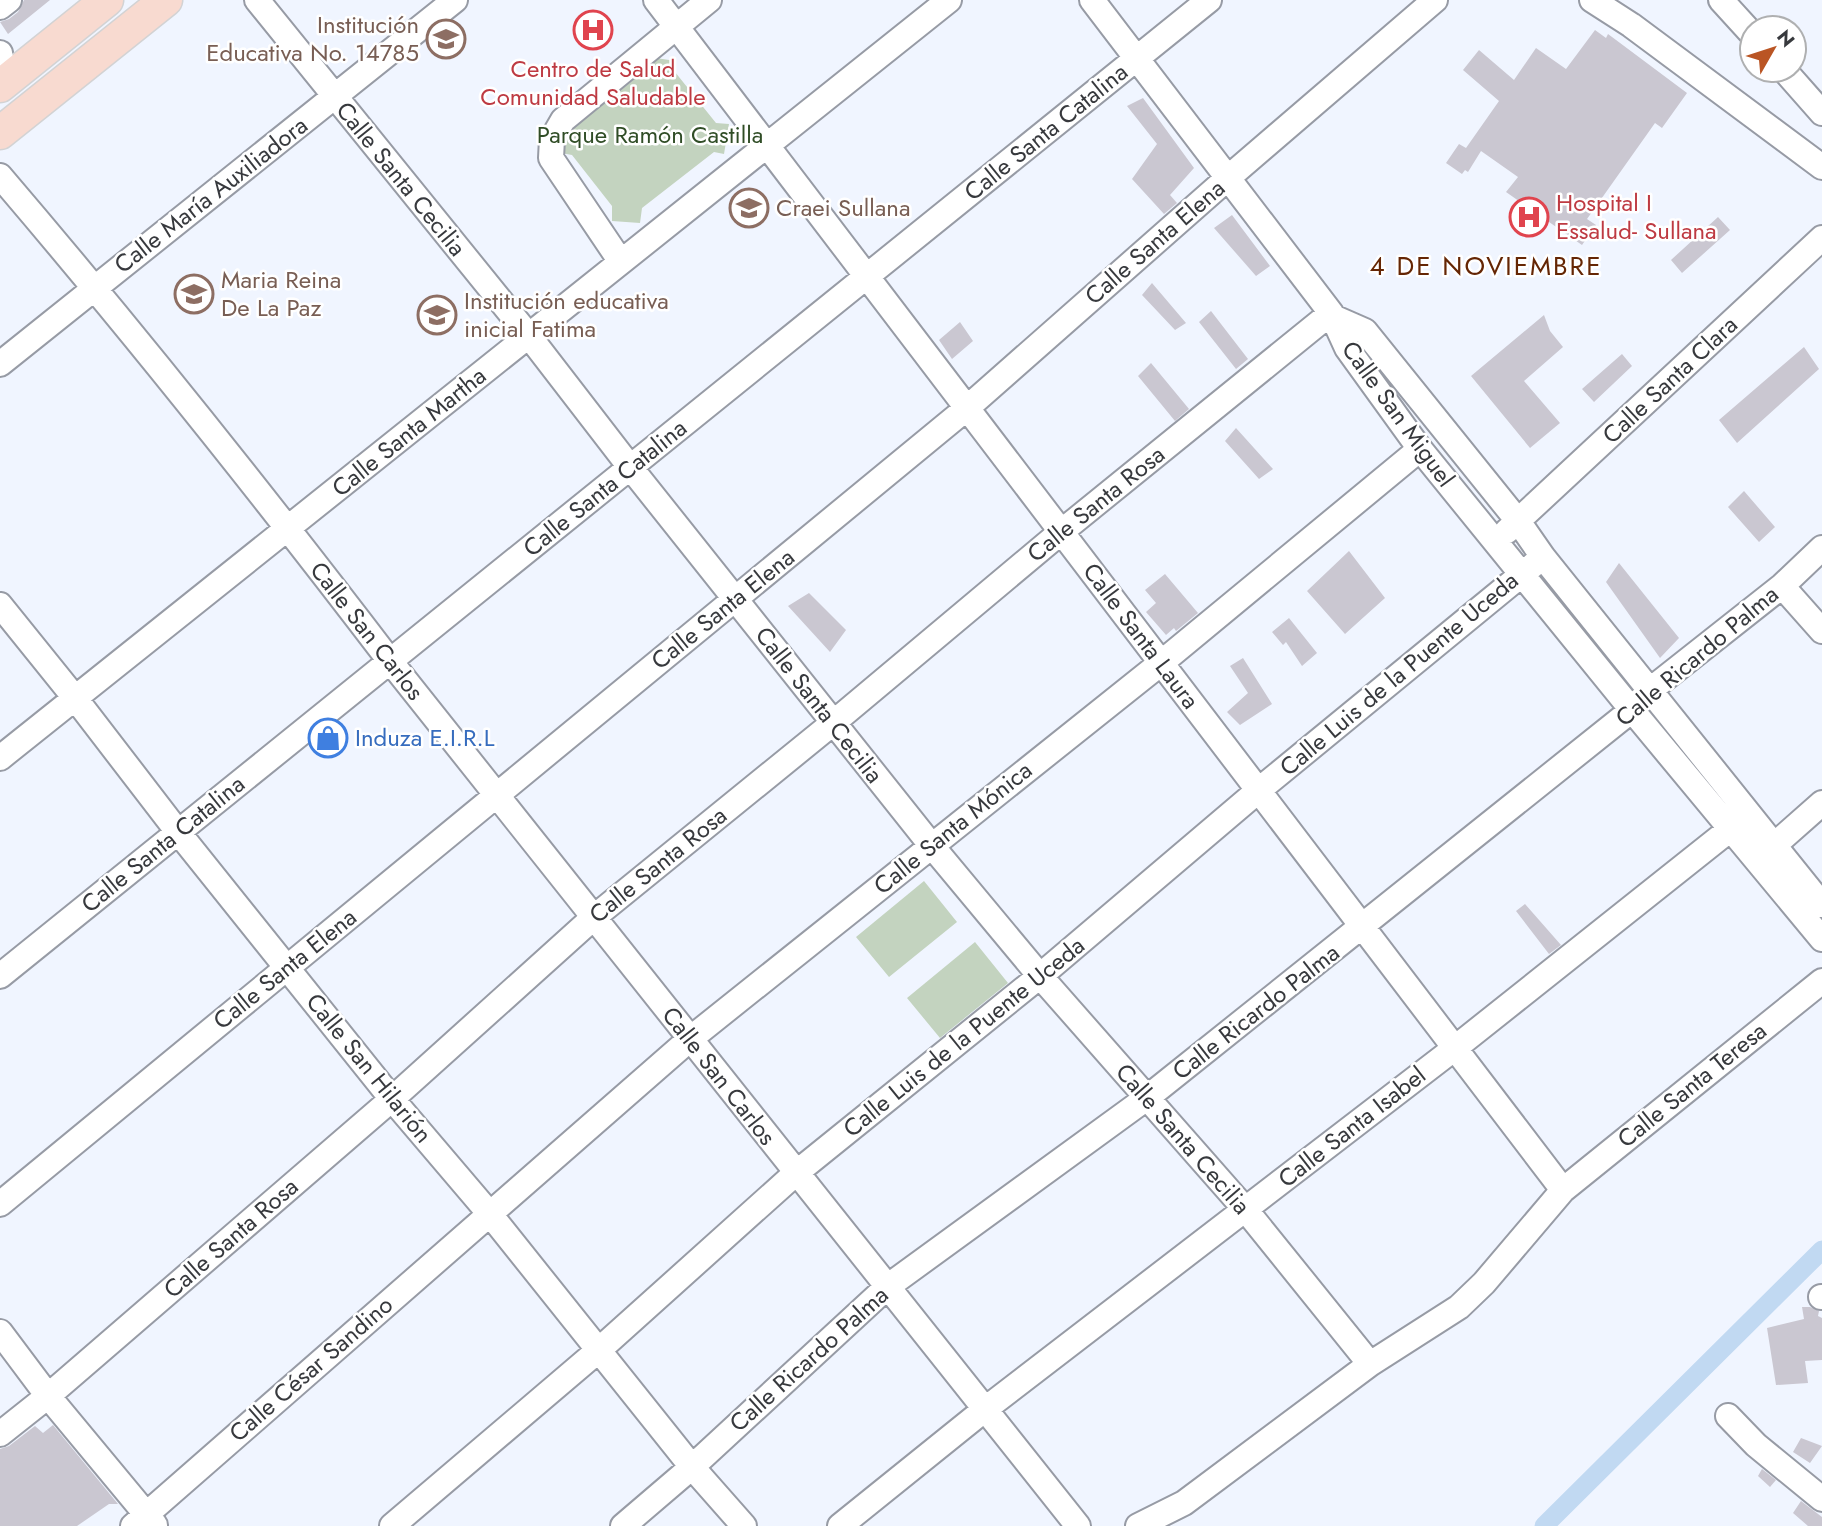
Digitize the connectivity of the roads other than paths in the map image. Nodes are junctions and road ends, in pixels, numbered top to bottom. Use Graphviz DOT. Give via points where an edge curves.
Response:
graph roads {
  1 [pos="9,0"];
  2 [pos="166,0"];
  3 [pos="257,0"];
  4 [pos="455,0"];
  5 [pos="656,0"];
  6 [pos="709,0"];
  7 [pos="949,0"];
  8 [pos="1092,0"];
  9 [pos="1209,0"];
  10 [pos="1435,0"];
  11 [pos="1592,0"];
  12 [pos="1721,0"];
  13 [pos="96,3"];
  14 [pos="0,7"];
  15 [pos="1738,19"];
  16 [pos="676,26"];
  17 [pos="115,41"];
  18 [pos="1136,60"];
  19 [pos="2,74"];
  20 [pos="1796,84"];
  21 [pos="335,97"];
  22 [pos="1822,113"];
  23 [pos="0,133"];
  24 [pos="767,146"];
  25 [pos="1822,167"];
  26 [pos="0,176"];
  27 [pos="1229,177"];
  28 [pos="1822,238"];
  29 [pos="621,262"];
  30 [pos="866,276"];
  31 [pos="95,288"];
  32 [pos="1332,315"];
  33 [pos="529,336"];
  34 [pos="0,364"];
  35 [pos="967,408"];
  36 [pos="1420,449"];
  37 [pos="630,467"];
  38 [pos="1518,521"];
  39 [pos="288,528"];
  40 [pos="1061,532"];
  41 [pos="1495,541"];
  42 [pos="1822,548"];
  43 [pos="1543,557"];
  44 [pos="1521,573"];
  45 [pos="1782,586"];
  46 [pos="735,599"];
  47 [pos="0,605"];
  48 [pos="1822,631"];
  49 [pos="390,661"];
  50 [pos="1161,663"];
  51 [pos="1649,691"];
  52 [pos="75,698"];
  53 [pos="1632,710"];
  54 [pos="833,723"];
  55 [pos="0,758"];
  56 [pos="1259,790"];
  57 [pos="497,795"];
  58 [pos="1822,803"];
  59 [pos="1740,823"];
  60 [pos="178,832"];
  61 [pos="931,845"];
  62 [pos="1764,853"];
  63 [pos="1822,905"];
  64 [pos="593,918"];
  65 [pos="1364,926"];
  66 [pos="1822,939"];
  67 [pos="288,967"];
  68 [pos="0,976"];
  69 [pos="1040,976"];
  70 [pos="1822,981"];
  71 [pos="690,1039"];
  72 [pos="1455,1048"];
  73 [pos="1148,1097"];
  74 [pos="393,1099"];
  75 [pos="796,1173"];
  76 [pos="1563,1190"];
  77 [pos="0,1204"];
  78 [pos="1244,1209"];
  79 [pos="489,1213"];
  80 [pos="887,1287"];
  81 [pos="0,1332"];
  82 [pos="600,1349"];
  83 [pos="1370,1364"];
  84 [pos="48,1396"];
  85 [pos="984,1410"];
  86 [pos="1728,1416"];
  87 [pos="0,1434"];
  88 [pos="692,1466"];
  89 [pos="1822,1499"];
  90 [pos="145,1522"];
  91 [pos="392,1526"];
  92 [pos="623,1526"];
  93 [pos="744,1526"];
  94 [pos="840,1526"];
  95 [pos="1078,1526"];
  96 [pos="1138,1526"];
  1 -- 14 [label="street"];
  2 -- 17 [label="main road"];
  3 -- 21 [label="street, Calle Santa Cecilia"];
  4 -- 21 [label="street, Calle María Auxiliadora"];
  5 -- 16 [label="street, Calle Santa Laura"];
  6 -- 16 [label="street"];
  7 -- 24 [label="street, Calle Santa Martha"];
  8 -- 18 [label="street"];
  9 -- 18 [label="street, Calle Santa Catalina"];
  10 -- 27 [label="street, Calle Santa Elena"];
  11 -- 25 [label="street"];
  12 -- 15 [label="street"];
  13 -- 17 [label="street"];
  13 -- 19 [label="main road"];
  16 -- 24 [label="street, Calle Santa Laura"];
  16 -- 29 [label="street" via="564,120 552,139 551,158"];
  17 -- 23 [label="main road"];
  18 -- 27 [label="street"];
  18 -- 30 [label="street, Calle Santa Catalina"];
  20 -- 22 [label="street"];
  21 -- 31 [label="street, Calle María Auxiliadora"];
  21 -- 33 [label="street, Calle Santa Cecilia"];
  24 -- 29 [label="street, Calle Santa Martha"];
  24 -- 30 [label="street, Calle Santa Laura"];
  26 -- 31 [label="street, Calle San Carlos"];
  27 -- 32 [label="street"];
  27 -- 35 [label="street, Calle Santa Elena"];
  28 -- 38 [label="street, Calle Santa Clara"];
  29 -- 33 [label="street, Calle Santa Martha"];
  30 -- 35 [label="street, Calle Santa Laura"];
  30 -- 37 [label="street, Calle Santa Catalina"];
  31 -- 34 [label="street, Calle María Auxiliadora"];
  31 -- 39 [label="street, Calle San Carlos"];
  32 -- 36 [label="street, Calle San Miguel" via="1347,348"];
  32 -- 38 [label="street, Calle San Miguel" via="1365,331"];
  32 -- 40 [label="street, Calle Santa Rosa"];
  33 -- 37 [label="street, Calle Santa Cecilia"];
  33 -- 39 [label="street, Calle Santa Martha"];
  35 -- 40 [label="street, Calle Santa Laura"];
  35 -- 46 [label="street, Calle Santa Elena"];
  36 -- 41 [label="street, Calle San Miguel"];
  36 -- 50 [label="street, Calle Santa Mónica"];
  37 -- 46 [label="street, Calle Santa Cecilia"];
  37 -- 49 [label="street, Calle Santa Catalina"];
  38 -- 41 [label="street, Calle Santa Clara"];
  38 -- 43 [label="street, Calle San Miguel"];
  39 -- 49 [label="street, Calle San Carlos"];
  39 -- 52 [label="street, Calle Santa Martha"];
  40 -- 50 [label="street, Calle Santa Laura"];
  40 -- 54 [label="street, Calle Santa Rosa"];
  41 -- 44 [label="street, Calle San Miguel"];
  42 -- 45 [label="street, Calle Ricardo Palma"];
  43 -- 44 [label="street, Calle Luis de la Puente Uceda"];
  43 -- 51 [label="street, Calle San Miguel"];
  44 -- 53 [label="street, Calle San Miguel"];
  44 -- 56 [label="street, Calle Luis de la Puente Uceda"];
  45 -- 48 [label="street"];
  45 -- 51 [label="street, Calle Ricardo Palma"];
  46 -- 54 [label="street, Calle Santa Cecilia"];
  46 -- 57 [label="street, Calle Santa Elena"];
  47 -- 52 [label="street, Calle San Hilarión"];
  49 -- 57 [label="street, Calle San Carlos"];
  49 -- 60 [label="street, Calle Santa Catalina"];
  50 -- 56 [label="street, Calle Santa Laura"];
  50 -- 61 [label="street, Calle Santa Mónica"];
  51 -- 53 [label="street, Calle Ricardo Palma"];
  51 -- 59 [label="street, Calle San Miguel"];
  52 -- 55 [label="street, Calle Santa Martha"];
  52 -- 60 [label="street, Calle San Hilarión"];
  53 -- 59 [label="street, Calle San Miguel"];
  53 -- 65 [label="street, Calle Ricardo Palma"];
  54 -- 61 [label="street, Calle Santa Cecilia"];
  54 -- 64 [label="street, Calle Santa Rosa"];
  56 -- 65 [label="street, Calle Santa Laura"];
  56 -- 69 [label="street, Calle Luis de la Puente Uceda"];
  57 -- 64 [label="street, Calle San Carlos"];
  57 -- 67 [label="street, Calle Santa Elena"];
  58 -- 62 [label="street"];
  59 -- 62 [label="street, Calle San Miguel"];
  59 -- 72 [label="street, Calle Santa Isabel"];
  60 -- 67 [label="street, Calle San Hilarión"];
  60 -- 68 [label="street, Calle Santa Catalina"];
  61 -- 69 [label="street, Calle Santa Cecilia"];
  61 -- 71 [label="street, Calle Santa Mónica"];
  62 -- 63 [label="street, Calle San Miguel"];
  62 -- 66 [label="street, Calle San Miguel"];
  64 -- 71 [label="street, Calle San Carlos"];
  64 -- 74 [label="street, Calle Santa Rosa"];
  65 -- 72 [label="street, Calle Santa Laura"];
  65 -- 73 [label="street, Calle Ricardo Palma"];
  67 -- 74 [label="street, Calle San Hilarión"];
  67 -- 77 [label="street, Calle Santa Elena"];
  69 -- 73 [label="street, Calle Santa Cecilia"];
  69 -- 75 [label="street, Calle Luis de la Puente Uceda"];
  70 -- 76 [label="street, Calle Santa Teresa"];
  71 -- 75 [label="street, Calle San Carlos"];
  71 -- 79 [label="street, Calle Santa Mónica"];
  72 -- 76 [label="street, Calle Santa Laura"];
  72 -- 78 [label="street, Calle Santa Isabel"];
  73 -- 78 [label="street, Calle Santa Cecilia"];
  73 -- 80 [label="street, Calle Ricardo Palma"];
  74 -- 79 [label="street, Calle San Hilarión"];
  74 -- 84 [label="street, Calle Santa Rosa"];
  75 -- 80 [label="street, Calle San Carlos"];
  75 -- 82 [label="street, Calle Luis de la Puente Uceda"];
  76 -- 83 [label="street, Calle Santa Teresa" via="1459,1307"];
  78 -- 83 [label="street, Calle Santa Cecilia"];
  78 -- 85 [label="street, Calle Santa Isabel"];
  79 -- 82 [label="street, Calle San Hilarión"];
  79 -- 90 [label="street, Calle César Sandino"];
  80 -- 85 [label="street, Calle San Carlos"];
  80 -- 88 [label="street, Calle Ricardo Palma"];
  81 -- 84 [label="street"];
  82 -- 88 [label="street, Calle San Hilarión"];
  82 -- 91 [label="street, Calle Luis de la Puente Uceda"];
  83 -- 96 [label="street, Calle Santa Teresa" via="1184,1503"];
  84 -- 87 [label="street, Calle Santa Rosa"];
  84 -- 90 [label="street"];
  85 -- 94 [label="street, Calle Santa Isabel"];
  85 -- 95 [label="street, Calle San Carlos"];
  86 -- 89 [label="street"];
  88 -- 92 [label="street, Calle Ricardo Palma"];
  88 -- 93 [label="street, Calle San Hilarión"];
}
